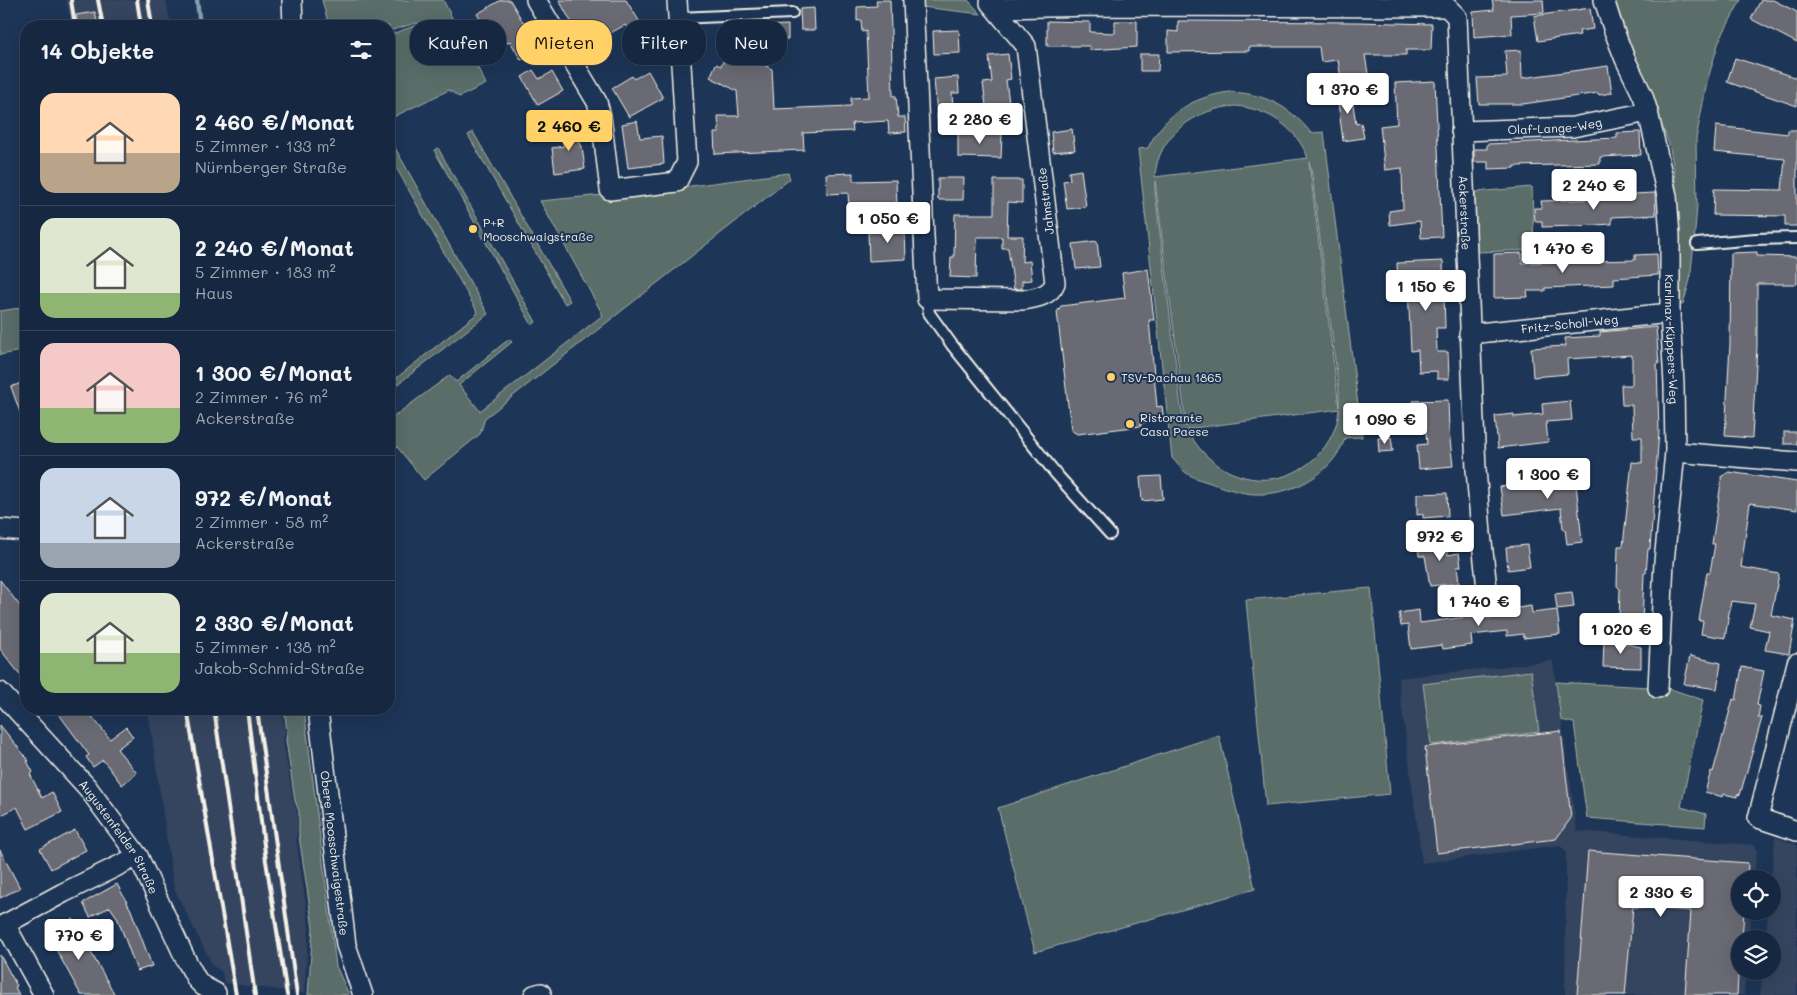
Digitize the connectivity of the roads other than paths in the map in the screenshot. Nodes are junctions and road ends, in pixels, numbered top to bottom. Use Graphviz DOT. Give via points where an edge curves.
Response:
graph roads {
  1 [pos="292,0"];
  2 [pos="536,0"];
  3 [pos="913,0"];
  4 [pos="1604,0"];
  5 [pos="1096,3"];
  6 [pos="1413,3"];
  7 [pos="991,4"];
  8 [pos="677,9"];
  9 [pos="792,13"];
  10 [pos="293,20"];
  11 [pos="1648,112"];
  12 [pos="1461,131"];
  13 [pos="1797,238"];
  14 [pos="1697,244"];
  15 [pos="927,299"];
  16 [pos="1670,313"];
  17 [pos="1469,334"];
  18 [pos="1675,452"];
  19 [pos="1797,462"];
  20 [pos="0,529"];
  21 [pos="20,531"];
  22 [pos="1110,534"];
  23 [pos="1489,607"];
  24 [pos="1797,664"];
  25 [pos="1658,688"];
  26 [pos="0,692"];
  27 [pos="20,714"];
  28 [pos="21,715"];
  29 [pos="319,715"];
  30 [pos="1797,831"];
  31 [pos="138,856"];
  32 [pos="2,926"];
  33 [pos="216,993"];
  34 [pos="44,995"];
  35 [pos="363,995"];
  1 -- 10 [label="street"];
  2 -- 8 [label="street" via="597,102 610,190 678,182 687,162"];
  3 -- 15 [label="street"];
  4 -- 11 [label="street, Karlmax-Küppers-Weg" via="1617,40"];
  5 -- 6 [label="street, Ackerstraße"];
  5 -- 7 [label="street, Ackerstraße"];
  6 -- 12 [label="street, Ackerstraße" via="1447,7 1457,16"];
  7 -- 15 [label="street, Jahnstraße" via="1026,46 1055,284 1046,293 1024,300"];
  8 -- 9 [label="lane"];
  11 -- 12 [label="street, Olaf-Lange-Weg" via="1573,127"];
  11 -- 16 [label="street, Karlmax-Küppers-Weg" via="1667,196"];
  12 -- 17 [label="street, Ackerstraße"];
  13 -- 14 [label="lane"];
  15 -- 22 [label="lane" via="929,313 952,345 1057,475"];
  16 -- 17 [label="street, Fritz-Scholl-Weg"];
  16 -- 18 [label="street, Karlmax-Küppers-Weg"];
  17 -- 23 [label="street, Ackerstraße" via="1477,487"];
  18 -- 19 [label="street"];
  18 -- 25 [label="street, Karlmax-Küppers-Weg" via="1664,562"];
  20 -- 21 [label="street"];
  24 -- 30 [label="street" via="1758,818"];
  26 -- 27 [label="street, Augustenfelder Straße"];
  28 -- 31 [label="street, Augustenfelder Straße" via="87,788"];
  29 -- 35 [label="street, Obere Moosschwaigestraße" via="346,945"];
  31 -- 32 [label="street"];
  31 -- 33 [label="street, Augustenfelder Straße" via="193,973 203,986"];
  32 -- 34 [label="street"];
}
